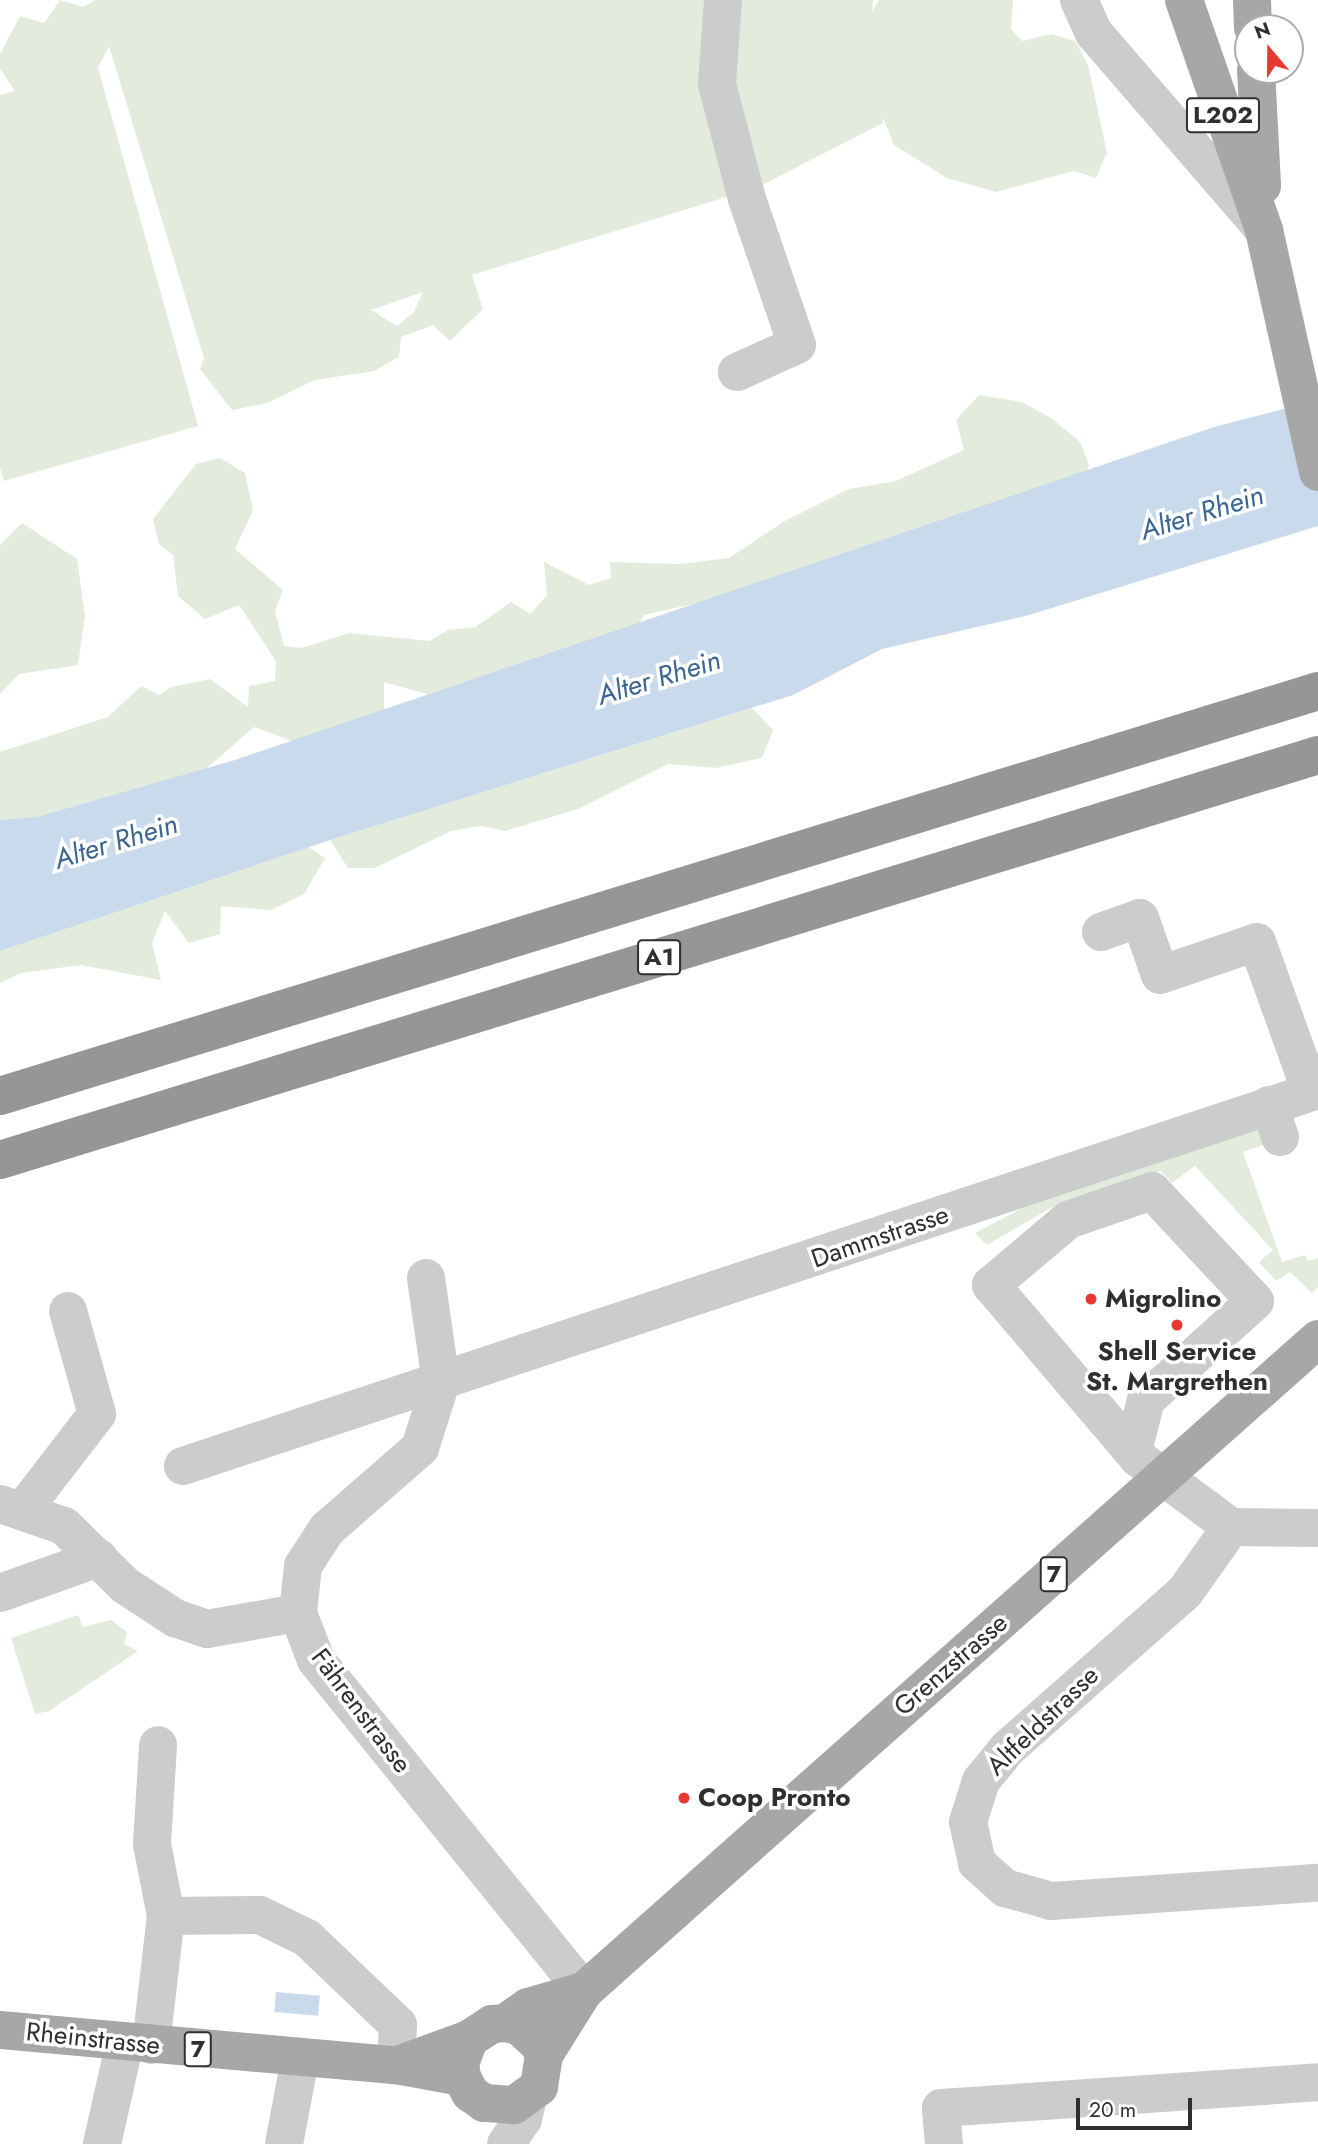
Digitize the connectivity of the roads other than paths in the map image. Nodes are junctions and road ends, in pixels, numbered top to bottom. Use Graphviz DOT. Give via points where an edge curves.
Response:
graph roads {
  1 [pos="723,0"];
  2 [pos="1079,0"];
  3 [pos="1184,0"];
  4 [pos="1257,84"];
  5 [pos="1265,238"];
  6 [pos="737,372"];
  7 [pos="1318,472"];
  8 [pos="1318,691"];
  9 [pos="1318,755"];
  10 [pos="1101,932"];
  11 [pos="1315,1091"];
  12 [pos="0,1096"];
  13 [pos="0,1160"];
  14 [pos="426,1278"];
  15 [pos="68,1311"];
  16 [pos="1318,1339"];
  17 [pos="441,1382"];
  18 [pos="1132,1451"];
  19 [pos="183,1466"];
  20 [pos="1164,1476"];
  21 [pos="11,1507"];
  22 [pos="1231,1527"];
  23 [pos="1318,1528"];
  24 [pos="99,1558"];
  25 [pos="0,1593"];
  26 [pos="298,1613"];
  27 [pos="158,1745"];
  28 [pos="1318,1883"];
  29 [pos="166,1916"];
  30 [pos="584,1991"];
  31 [pos="505,2023"];
  32 [pos="0,2030"];
  33 [pos="469,2039"];
  34 [pos="138,2043"];
  35 [pos="544,2056"];
  36 [pos="300,2059"];
  37 [pos="396,2065"];
  38 [pos="1318,2082"];
  39 [pos="473,2090"];
  40 [pos="528,2098"];
  41 [pos="102,2144"];
  42 [pos="284,2144"];
  43 [pos="496,2144"];
  44 [pos="506,2144"];
  45 [pos="944,2144"];
  1 -- 6 [label="street" via="717,84 747,199 797,345"];
  2 -- 5 [label="street" via="1094,33"];
  3 -- 5 [label="main road, L202"];
  4 -- 5 [label="main road, L202"];
  5 -- 7 [label="main road, L202"];
  8 -- 12 [label="highway, A1"];
  9 -- 13 [label="highway, A1"];
  10 -- 11 [label="street" via="1140,918 1160,975 1257,942"];
  11 -- 17 [label="street, Dammstrasse" via="1274,1121"];
  14 -- 17 [label="street"];
  15 -- 21 [label="street" via="97,1414"];
  16 -- 20 [label="main road, Grenzstrasse / 7"];
  17 -- 19 [label="street, Dammstrasse"];
  17 -- 26 [label="street, Fährenstrasse" via="420,1448 327,1529 303,1566"];
  18 -- 18 [label="street" via="1146,1400 1255,1301 1152,1191 1068,1220 991,1285"];
  18 -- 20 [label="street"];
  20 -- 22 [label="street"];
  20 -- 30 [label="main road, Grenzstrasse / 7"];
  21 -- 24 [label="street" via="64,1526"];
  22 -- 23 [label="street"];
  22 -- 28 [label="street, Altfeldstrasse" via="1185,1592 1008,1748 981,1781 968,1822 977,1863 1005,1888 1051,1901"];
  24 -- 25 [label="street"];
  24 -- 26 [label="street" via="147,1602 207,1629"];
  26 -- 30 [label="street, Fährenstrasse" via="316,1660"];
  27 -- 29 [label="street" via="152,1844"];
  29 -- 34 [label="street"];
  29 -- 37 [label="street" via="260,1915 307,1938 398,2025"];
  30 -- 31 [label="main road, Grenzstrasse / 7" via="528,2007"];
  30 -- 35 [label="main road, Grenzstrasse / 7"];
  31 -- 33 [label="main road, 7" via="479,2030"];
  31 -- 35 [label="main road" via="530,2034"];
  32 -- 34 [label="main road, Rheinstrasse / 7"];
  33 -- 37 [label="main road, Rheinstrasse / 7"];
  33 -- 39 [label="main road" via="460,2064"];
  34 -- 36 [label="main road, Rheinstrasse / 7"];
  34 -- 41 [label="street"];
  35 -- 40 [label="main road, 7" via="539,2087"];
  36 -- 37 [label="main road, Rheinstrasse / 7"];
  36 -- 42 [label="street"];
  37 -- 39 [label="main road, Rheinstrasse / 7"];
  38 -- 45 [label="street" via="941,2108"];
  39 -- 40 [label="main road, 7" via="499,2107"];
  39 -- 43 [label="street"];
  40 -- 44 [label="street" via="523,2119"];
}
